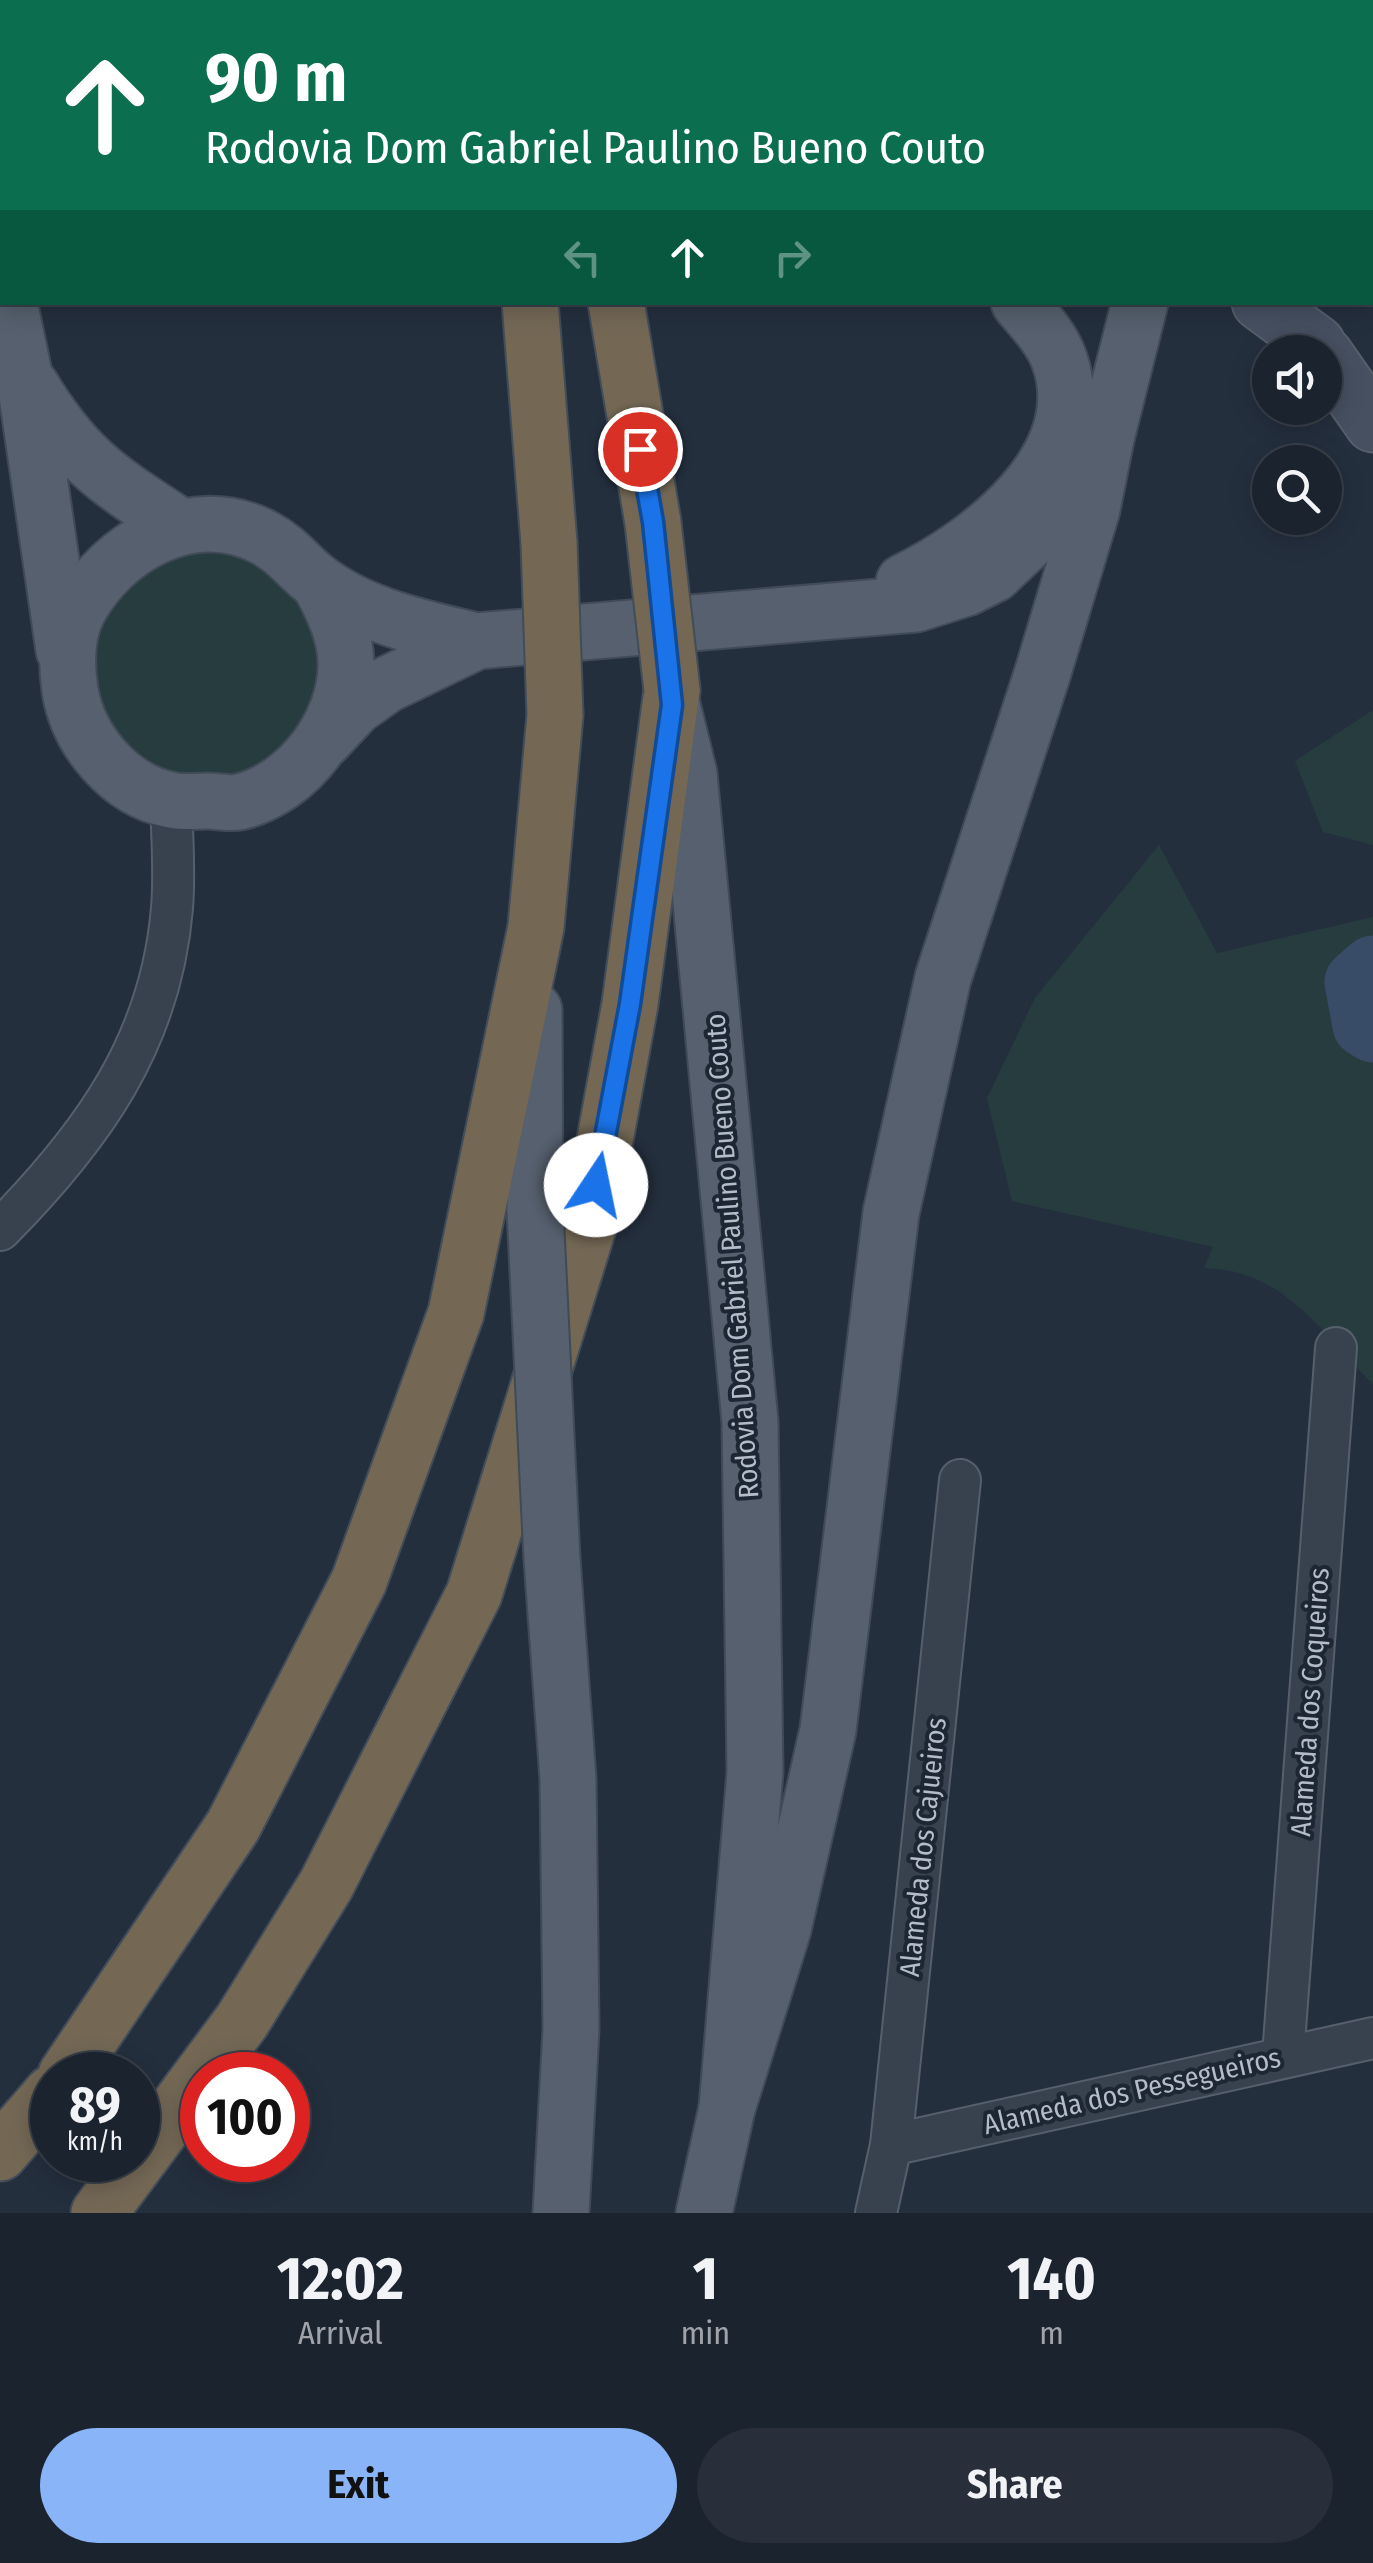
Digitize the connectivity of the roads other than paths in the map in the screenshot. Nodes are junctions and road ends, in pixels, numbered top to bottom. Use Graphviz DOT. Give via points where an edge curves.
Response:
graph roads {
  1 [pos="10,305"];
  2 [pos="530,305"];
  3 [pos="617,305"];
  4 [pos="1022,305"];
  5 [pos="1139,305"];
  6 [pos="1264,305"];
  7 [pos="1310,335"];
  8 [pos="24,374"];
  9 [pos="1342,379"];
  10 [pos="1373,424"];
  11 [pos="1106,438"];
  12 [pos="180,528"];
  13 [pos="320,584"];
  14 [pos="846,610"];
  15 [pos="477,642"];
  16 [pos="66,660"];
  17 [pos="672,697"];
  18 [pos="323,742"];
  19 [pos="172,801"];
  20 [pos="536,927"];
  21 [pos="0,1230"];
  22 [pos="1336,1348"];
  23 [pos="960,1480"];
  24 [pos="1373,2038"];
  25 [pos="81,2052"];
  26 [pos="1283,2056"];
  27 [pos="727,2108"];
  28 [pos="30,2118"];
  29 [pos="891,2145"];
  30 [pos="0,2153"];
  31 [pos="99,2213"];
  32 [pos="561,2213"];
  33 [pos="704,2213"];
  34 [pos="876,2213"];
  1 -- 8 [label="main road"];
  2 -- 20 [label="highway, bridge" via="555,715"];
  3 -- 17 [label="highway, Rodovia Dom Gabriel Paulino Bueno Couto, bridge" via="653,522"];
  4 -- 14 [label="main road" via="1060,360 1066,394 1063,430 1043,468 1016,503 938,566"];
  5 -- 11 [label="main road"];
  6 -- 7 [label="main road"];
  8 -- 12 [label="main road" via="81,456"];
  8 -- 16 [label="main road"];
  9 -- 10 [label="main road"];
  11 -- 14 [label="main road" via="1048,523 994,574 916,604"];
  11 -- 27 [label="main road" via="1053,638 943,978 891,1214 828,1730 783,1929"];
  12 -- 13 [label="main road" via="220,525 259,535 293,555"];
  12 -- 16 [label="main road" via="137,544 100,574 76,614"];
  13 -- 15 [label="main road" via="394,619"];
  13 -- 18 [label="main road" via="339,621 346,662 340,704"];
  14 -- 15 [label="main road"];
  15 -- 18 [label="main road" via="386,685"];
  16 -- 19 [label="main road" via="73,710 98,755 137,788"];
  17 -- 27 [label="main road, Rodovia Dom Gabriel Paulino Bueno Couto" via="689,774 750,1422 755,1772"];
  17 -- 31 [label="highway" via="630,1004 590,1221 474,1594 326,1885 242,2021"];
  18 -- 19 [label="main road" via="286,780 238,802"];
  19 -- 21 [label="street" via="172,907 158,996 117,1085 58,1171"];
  20 -- 25 [label="highway" via="456,1314 359,1581 233,1826"];
  20 -- 32 [label="main road, bridge" via="534,1210 568,1779 571,2029"];
  22 -- 26 [label="street, Alameda dos Coqueiros"];
  23 -- 29 [label="street, Alameda dos Cajueiros"];
  24 -- 26 [label="street, Alameda dos Pessegueiros"];
  26 -- 29 [label="street, Alameda dos Pessegueiros"];
  27 -- 33 [label="main road, Rodovia Dom Gabriel Paulino Bueno Couto"];
  28 -- 30 [label="highway"];
  29 -- 34 [label="street, Alameda dos Cajueiros"];
}
